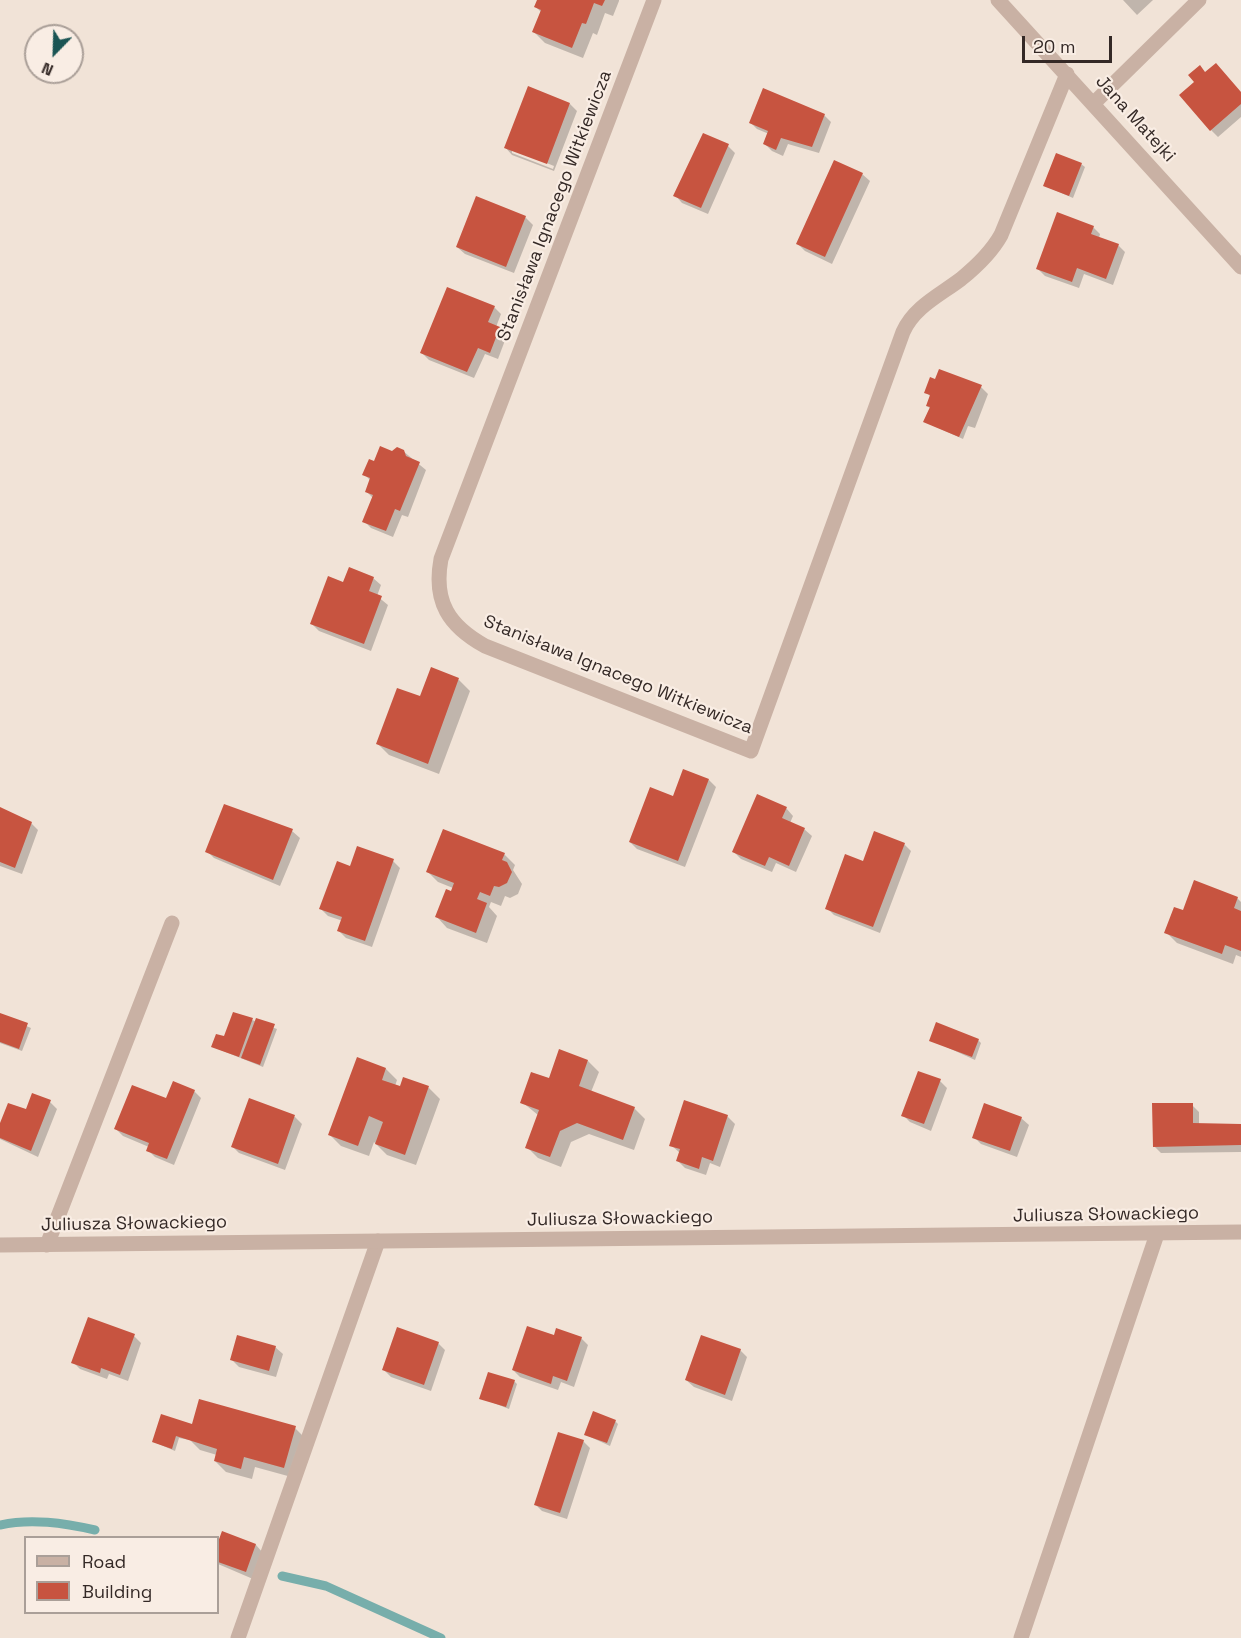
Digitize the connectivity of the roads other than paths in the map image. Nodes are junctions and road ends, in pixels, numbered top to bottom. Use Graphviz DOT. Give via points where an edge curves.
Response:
graph roads {
  1 [pos="654,0"];
  2 [pos="998,0"];
  3 [pos="1198,0"];
  4 [pos="1067,74"];
  5 [pos="1094,103"];
  6 [pos="1241,267"];
  7 [pos="172,923"];
  8 [pos="1241,1232"];
  9 [pos="1157,1234"];
  10 [pos="378,1241"];
  11 [pos="0,1245"];
  12 [pos="47,1245"];
  13 [pos="238,1638"];
  14 [pos="1021,1638"];
  1 -- 4 [label="street, Stanisława Ignacego Witkiewicza" via="441,559 441,588 451,621 485,646 751,751 903,332 911,318 992,250"];
  2 -- 4 [label="street, Jana Matejki"];
  3 -- 5 [label="street"];
  4 -- 5 [label="street, Jana Matejki"];
  5 -- 6 [label="street, Jana Matejki"];
  7 -- 12 [label="street"];
  8 -- 9 [label="street, Juliusza Słowackiego"];
  9 -- 10 [label="street, Juliusza Słowackiego"];
  9 -- 14 [label="street"];
  10 -- 12 [label="street, Juliusza Słowackiego"];
  10 -- 13 [label="street"];
  11 -- 12 [label="street, Juliusza Słowackiego"];
}
